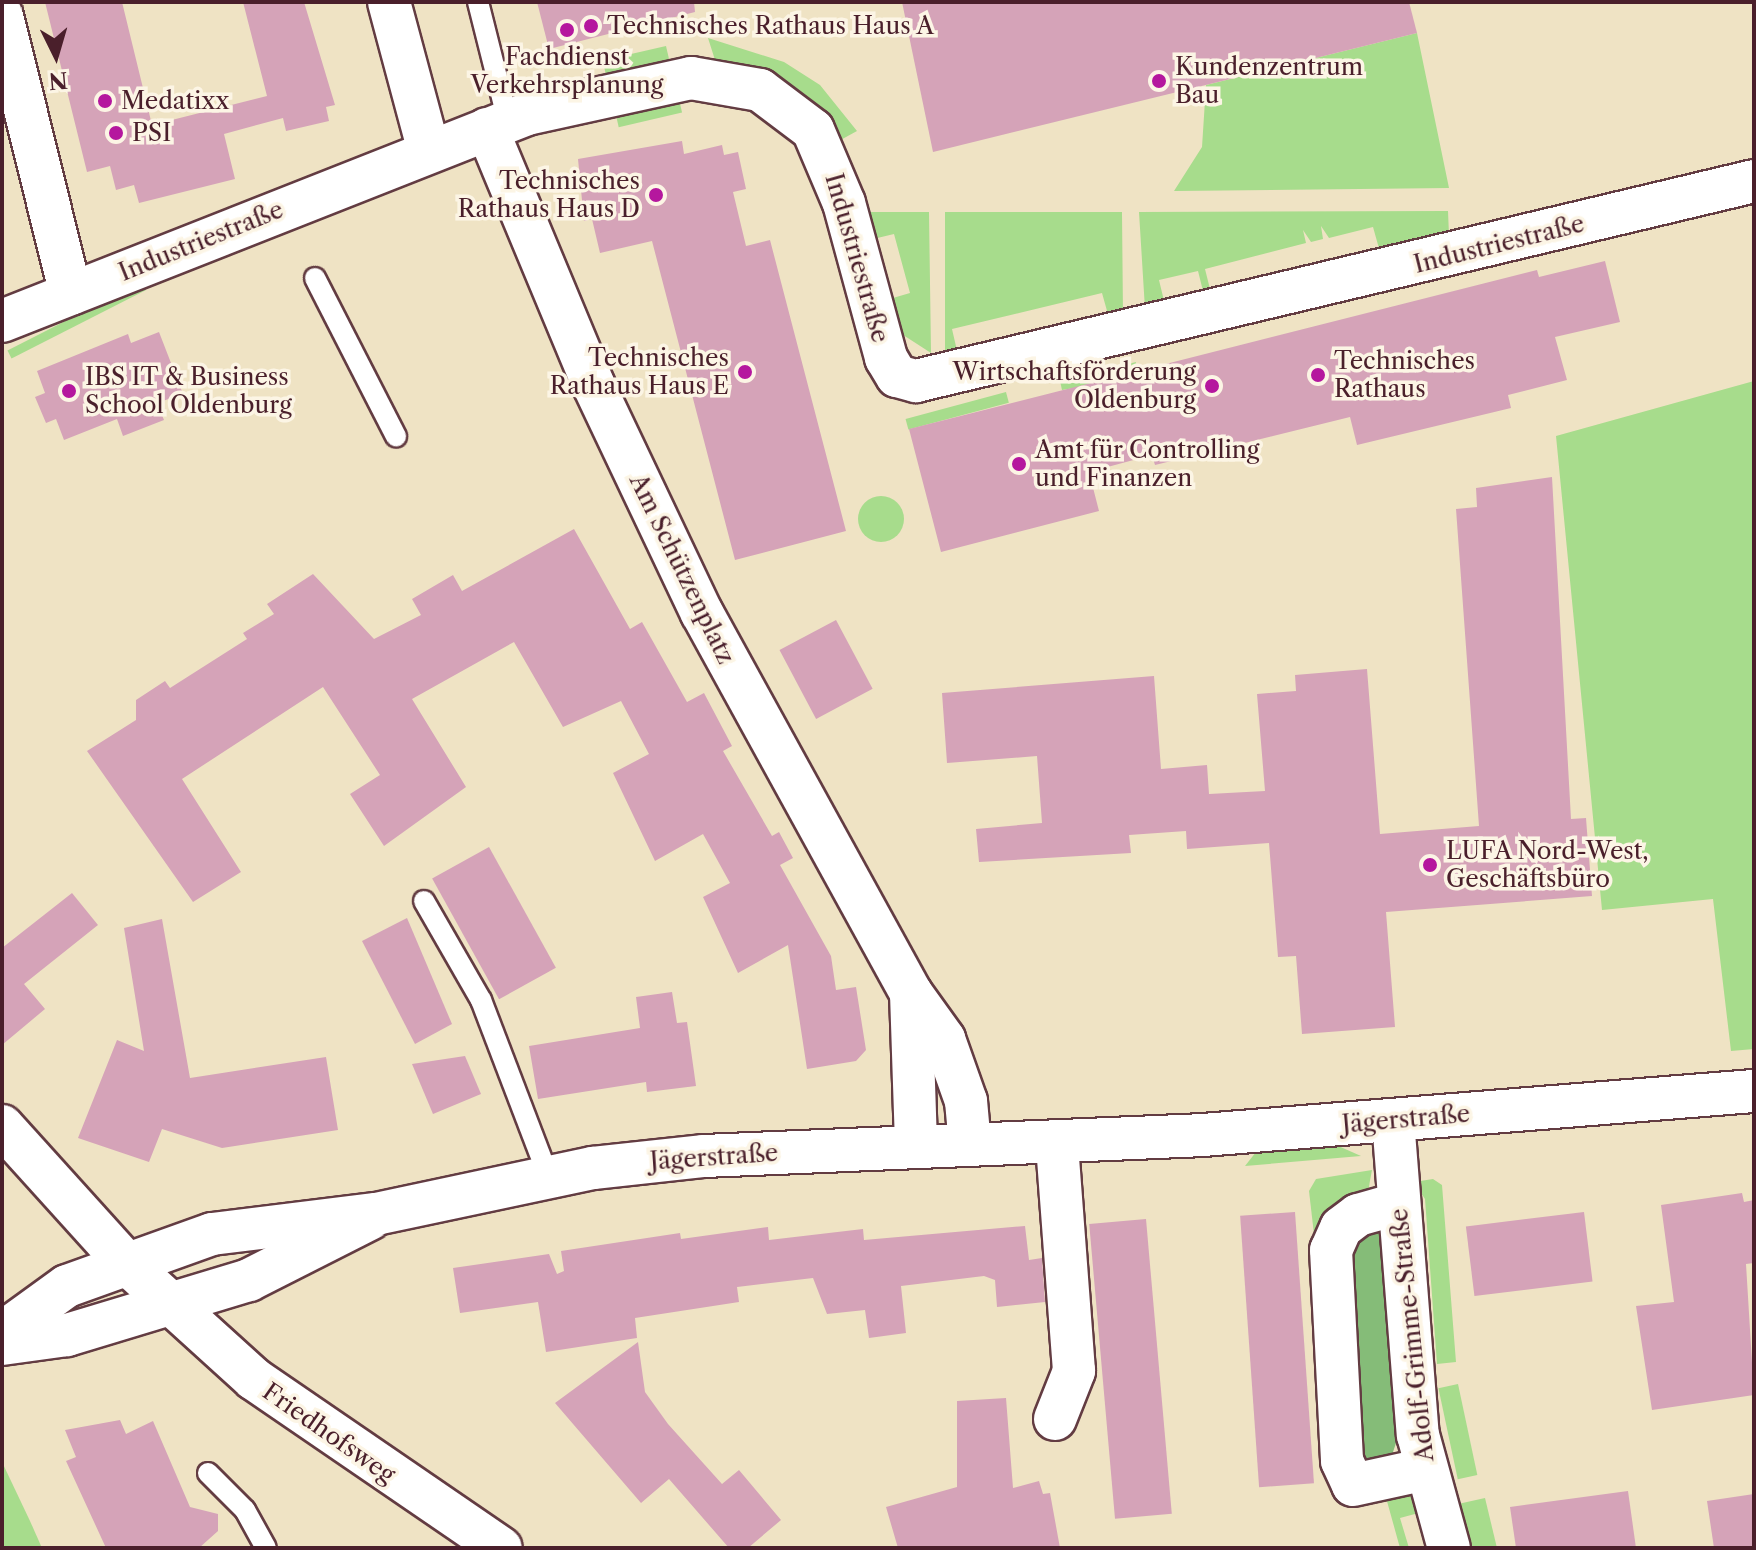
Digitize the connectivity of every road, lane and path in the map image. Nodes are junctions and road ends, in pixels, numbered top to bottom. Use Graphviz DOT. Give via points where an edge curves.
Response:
graph roads {
  1 [pos="389,2"];
  2 [pos="478,2"];
  3 [pos="2,16"];
  4 [pos="498,125"];
  5 [pos="429,151"];
  6 [pos="1754,181"];
  7 [pos="315,278"];
  8 [pos="71,294"];
  9 [pos="2,321"];
  10 [pos="396,436"];
  11 [pos="424,901"];
  12 [pos="911,993"];
  13 [pos="1754,1091"];
  14 [pos="1393,1120"];
  15 [pos="2,1126"];
  16 [pos="1057,1144"];
  17 [pos="970,1145"];
  18 [pos="916,1147"];
  19 [pos="548,1175"];
  20 [pos="1397,1204"];
  21 [pos="376,1214"];
  22 [pos="125,1262"];
  23 [pos="168,1304"];
  24 [pos="2,1333"];
  25 [pos="2,1344"];
  26 [pos="1055,1419"];
  27 [pos="1426,1469"];
  28 [pos="208,1473"];
  29 [pos="266,1548"];
  30 [pos="501,1548"];
  31 [pos="1449,1548"];
  1 -- 5 [label="street"];
  2 -- 4 [label="lane"];
  3 -- 8 [label="street"];
  4 -- 5 [label="street, Industriestraße"];
  4 -- 6 [label="street, Industriestraße" via="691,78 737,82 790,108 828,157 886,358 897,376 916,381"];
  4 -- 12 [label="street, Am Schützenplatz" via="594,386 702,613"];
  5 -- 8 [label="street, Industriestraße"];
  7 -- 10 [label="lane"];
  8 -- 9 [label="street, Industriestraße"];
  11 -- 19 [label="lane" via="481,1000"];
  12 -- 17 [label="street, Am Schützenplatz" via="957,1068"];
  12 -- 18 [label="street, Am Schützenplatz"];
  13 -- 14 [label="street, Jägerstraße"];
  14 -- 16 [label="street, Jägerstraße"];
  14 -- 20 [label="street, Adolf-Grimme-Straße"];
  15 -- 22 [label="street, Friedhofsweg"];
  16 -- 17 [label="street, Jägerstraße"];
  16 -- 26 [label="street" via="1074,1371"];
  17 -- 18 [label="street, Jägerstraße"];
  18 -- 19 [label="street, Jägerstraße" via="704,1156"];
  19 -- 21 [label="street, Jägerstraße"];
  20 -- 27 [label="street, Adolf-Grimme-Straße"];
  20 -- 27 [label="street" via="1358,1215 1341,1228 1331,1250 1342,1461 1346,1477 1362,1485"];
  21 -- 22 [label="street, Jägerstraße" via="251,1224"];
  21 -- 23 [label="street, Jägerstraße" via="333,1243 249,1280"];
  22 -- 23 [label="street, Friedhofsweg"];
  22 -- 24 [label="street, Jägerstraße" via="46,1298"];
  23 -- 25 [label="street, Jägerstraße" via="67,1335"];
  23 -- 30 [label="street, Friedhofsweg" via="289,1409"];
  27 -- 31 [label="street, Adolf-Grimme-Straße"];
  28 -- 29 [label="lane" via="245,1510"];
}
